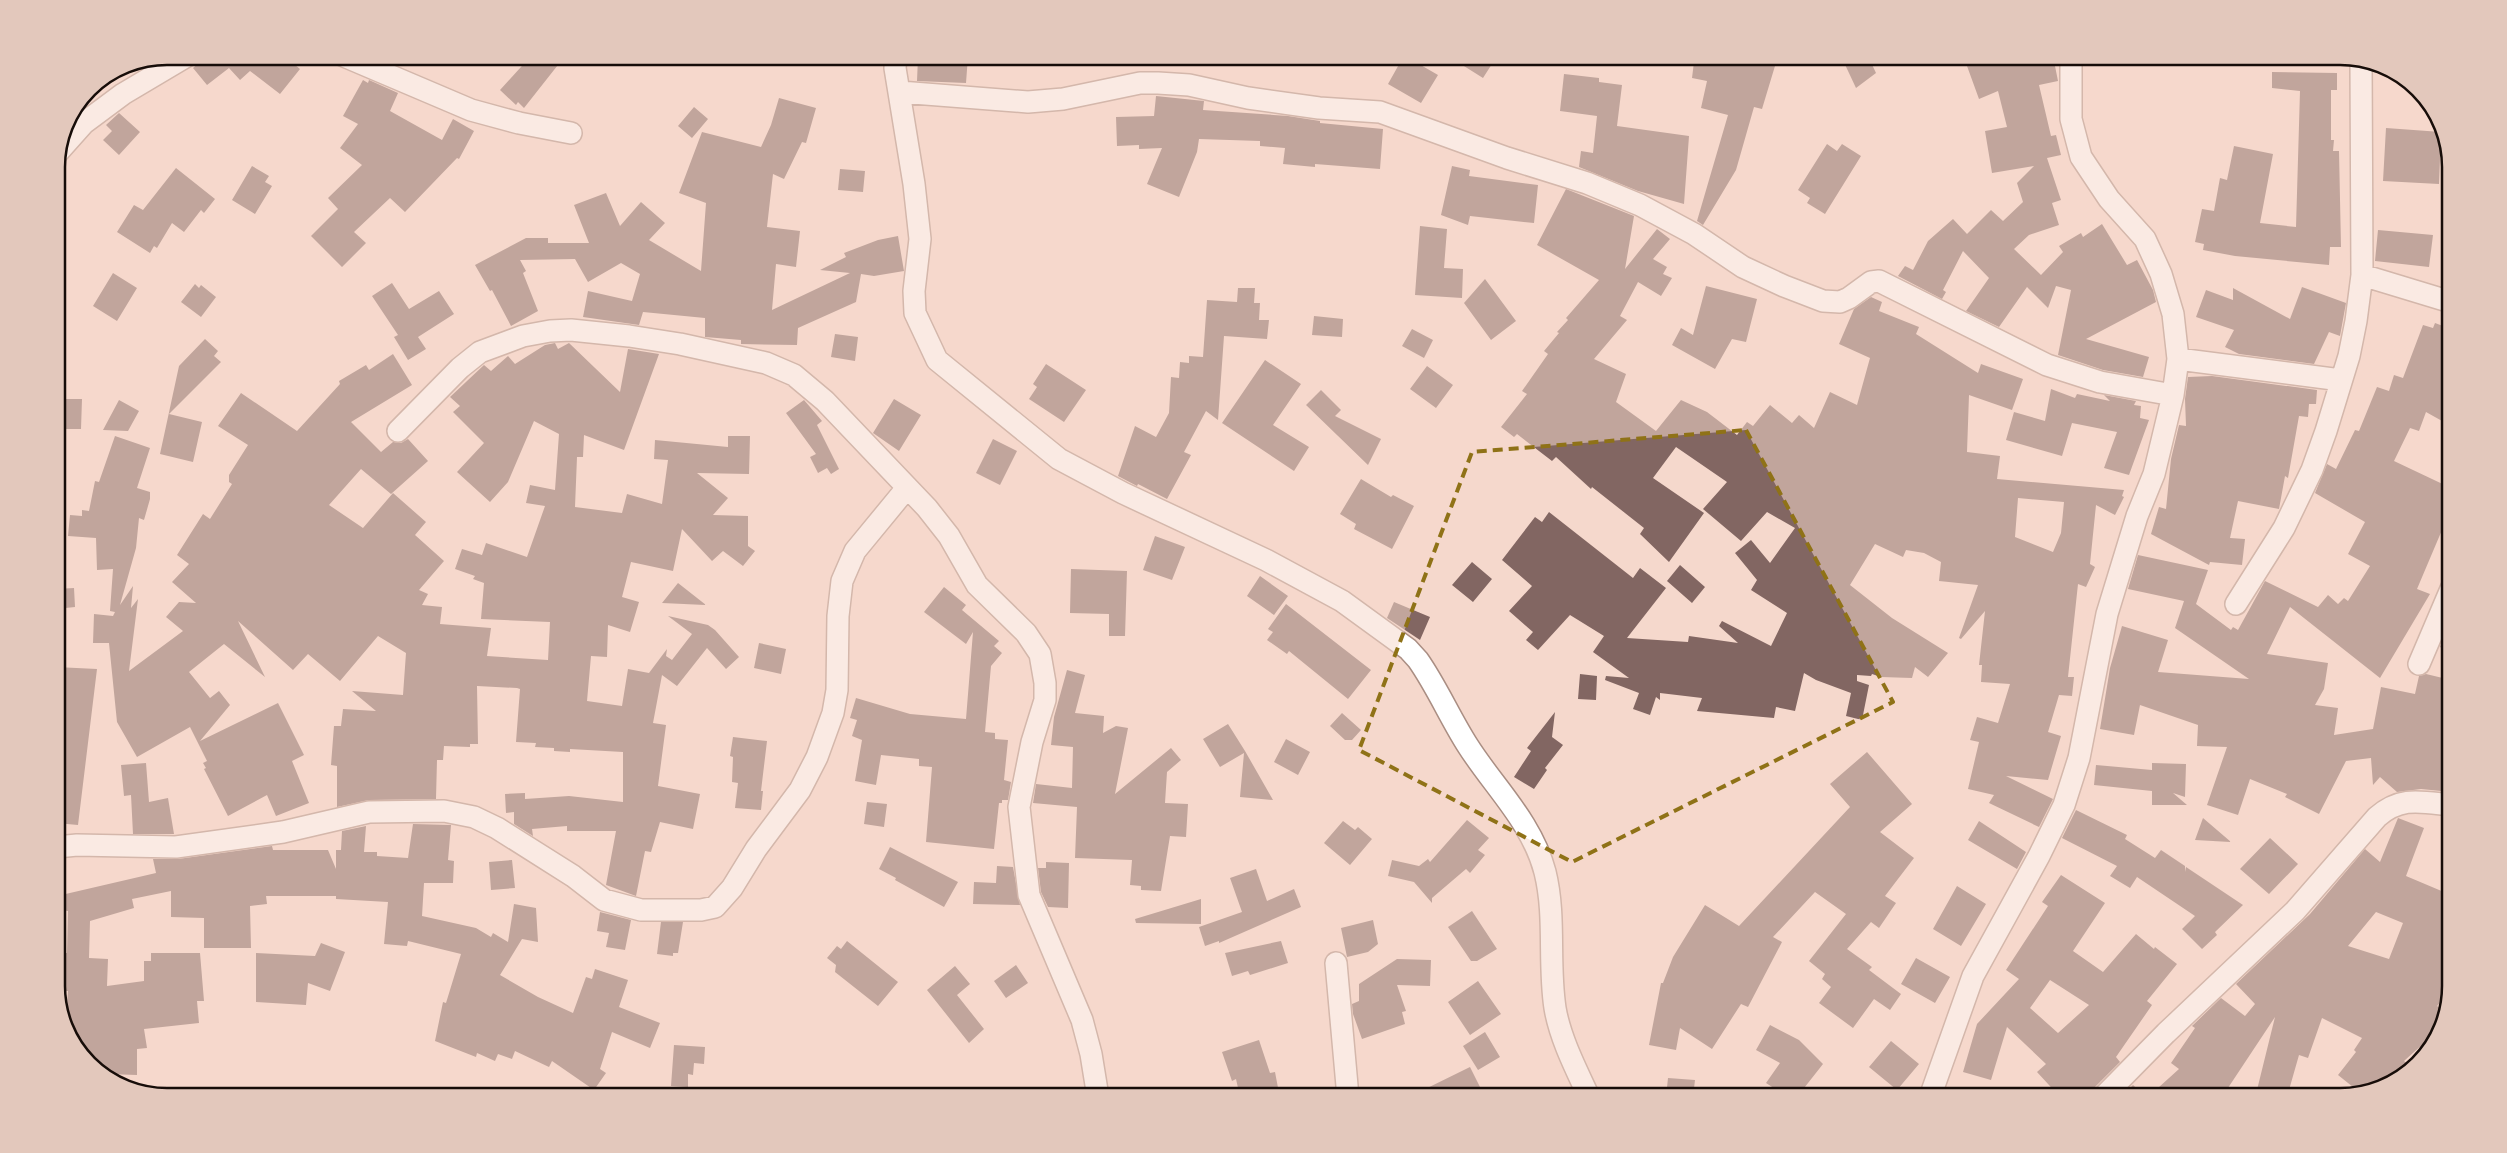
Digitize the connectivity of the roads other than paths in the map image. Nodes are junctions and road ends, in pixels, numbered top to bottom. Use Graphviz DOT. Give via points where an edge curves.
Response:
graph roads {
  1 [pos="172,65"];
  2 [pos="365,65"];
  3 [pos="896,65"];
  4 [pos="2071,65"];
  5 [pos="2361,67"];
  6 [pos="900,92"];
  7 [pos="570,133"];
  8 [pos="69,140"];
  9 [pos="2362,275"];
  10 [pos="2442,299"];
  11 [pos="2178,359"];
  12 [pos="2341,380"];
  13 [pos="2173,396"];
  14 [pos="398,431"];
  15 [pos="906,489"];
  16 [pos="2236,604"];
  17 [pos="2442,610"];
  18 [pos="2419,664"];
  19 [pos="2442,804"];
  20 [pos="65,846"];
  21 [pos="1336,963"];
  22 [pos="1097,1088"];
  23 [pos="1347,1088"];
  24 [pos="1585,1088"];
  25 [pos="1933,1088"];
  26 [pos="2112,1088"];
  1 -- 8 [label="street" via="123,94 84,123"];
  2 -- 7 [label="street" via="471,110"];
  3 -- 6 [label="street"];
  4 -- 11 [label="street" via="2071,119 2081,157 2109,199 2145,239 2161,274 2172,314"];
  5 -- 9 [label="street"];
  6 -- 13 [label="street" via="1028,102 1158,82 1248,98 1380,112 1507,158 1588,183 1640,205 1694,234 1743,267 1823,301 1840,302 1871,282 1879,281 2047,365 2100,382"];
  6 -- 24 [label="street" via="920,239 915,313 937,360 1059,459 1266,560 1342,601 1408,649 1418,660 1468,747 1526,827 1544,870 1551,911 1550,955 1555,1009"];
  9 -- 10 [label="street"];
  9 -- 12 [label="street" via="2356,321"];
  11 -- 12 [label="street"];
  11 -- 13 [label="street"];
  12 -- 16 [label="street" via="2312,470 2284,528"];
  13 -- 25 [label="street" via="2154,474 2137,516 2107,614 2079,758 2064,805 1974,976"];
  14 -- 15 [label="street" via="480,352 523,336 550,331 629,336 766,363 794,375 825,401"];
  15 -- 20 [label="street" via="855,551 842,581 837,690 833,713 817,757 800,790 756,849 732,888 715,907 641,910 604,900 573,876 497,828 474,817 444,812 368,812 273,834 176,847"];
  15 -- 22 [label="street" via="927,508 948,536 977,585 1026,633 1040,654 1045,700 1032,742 1019,807 1029,895 1082,1020"];
  17 -- 18 [label="street"];
  19 -- 26 [label="street" via="2401,803 2390,806 2377,817 2294,911"];
  21 -- 23 [label="street"];
}
